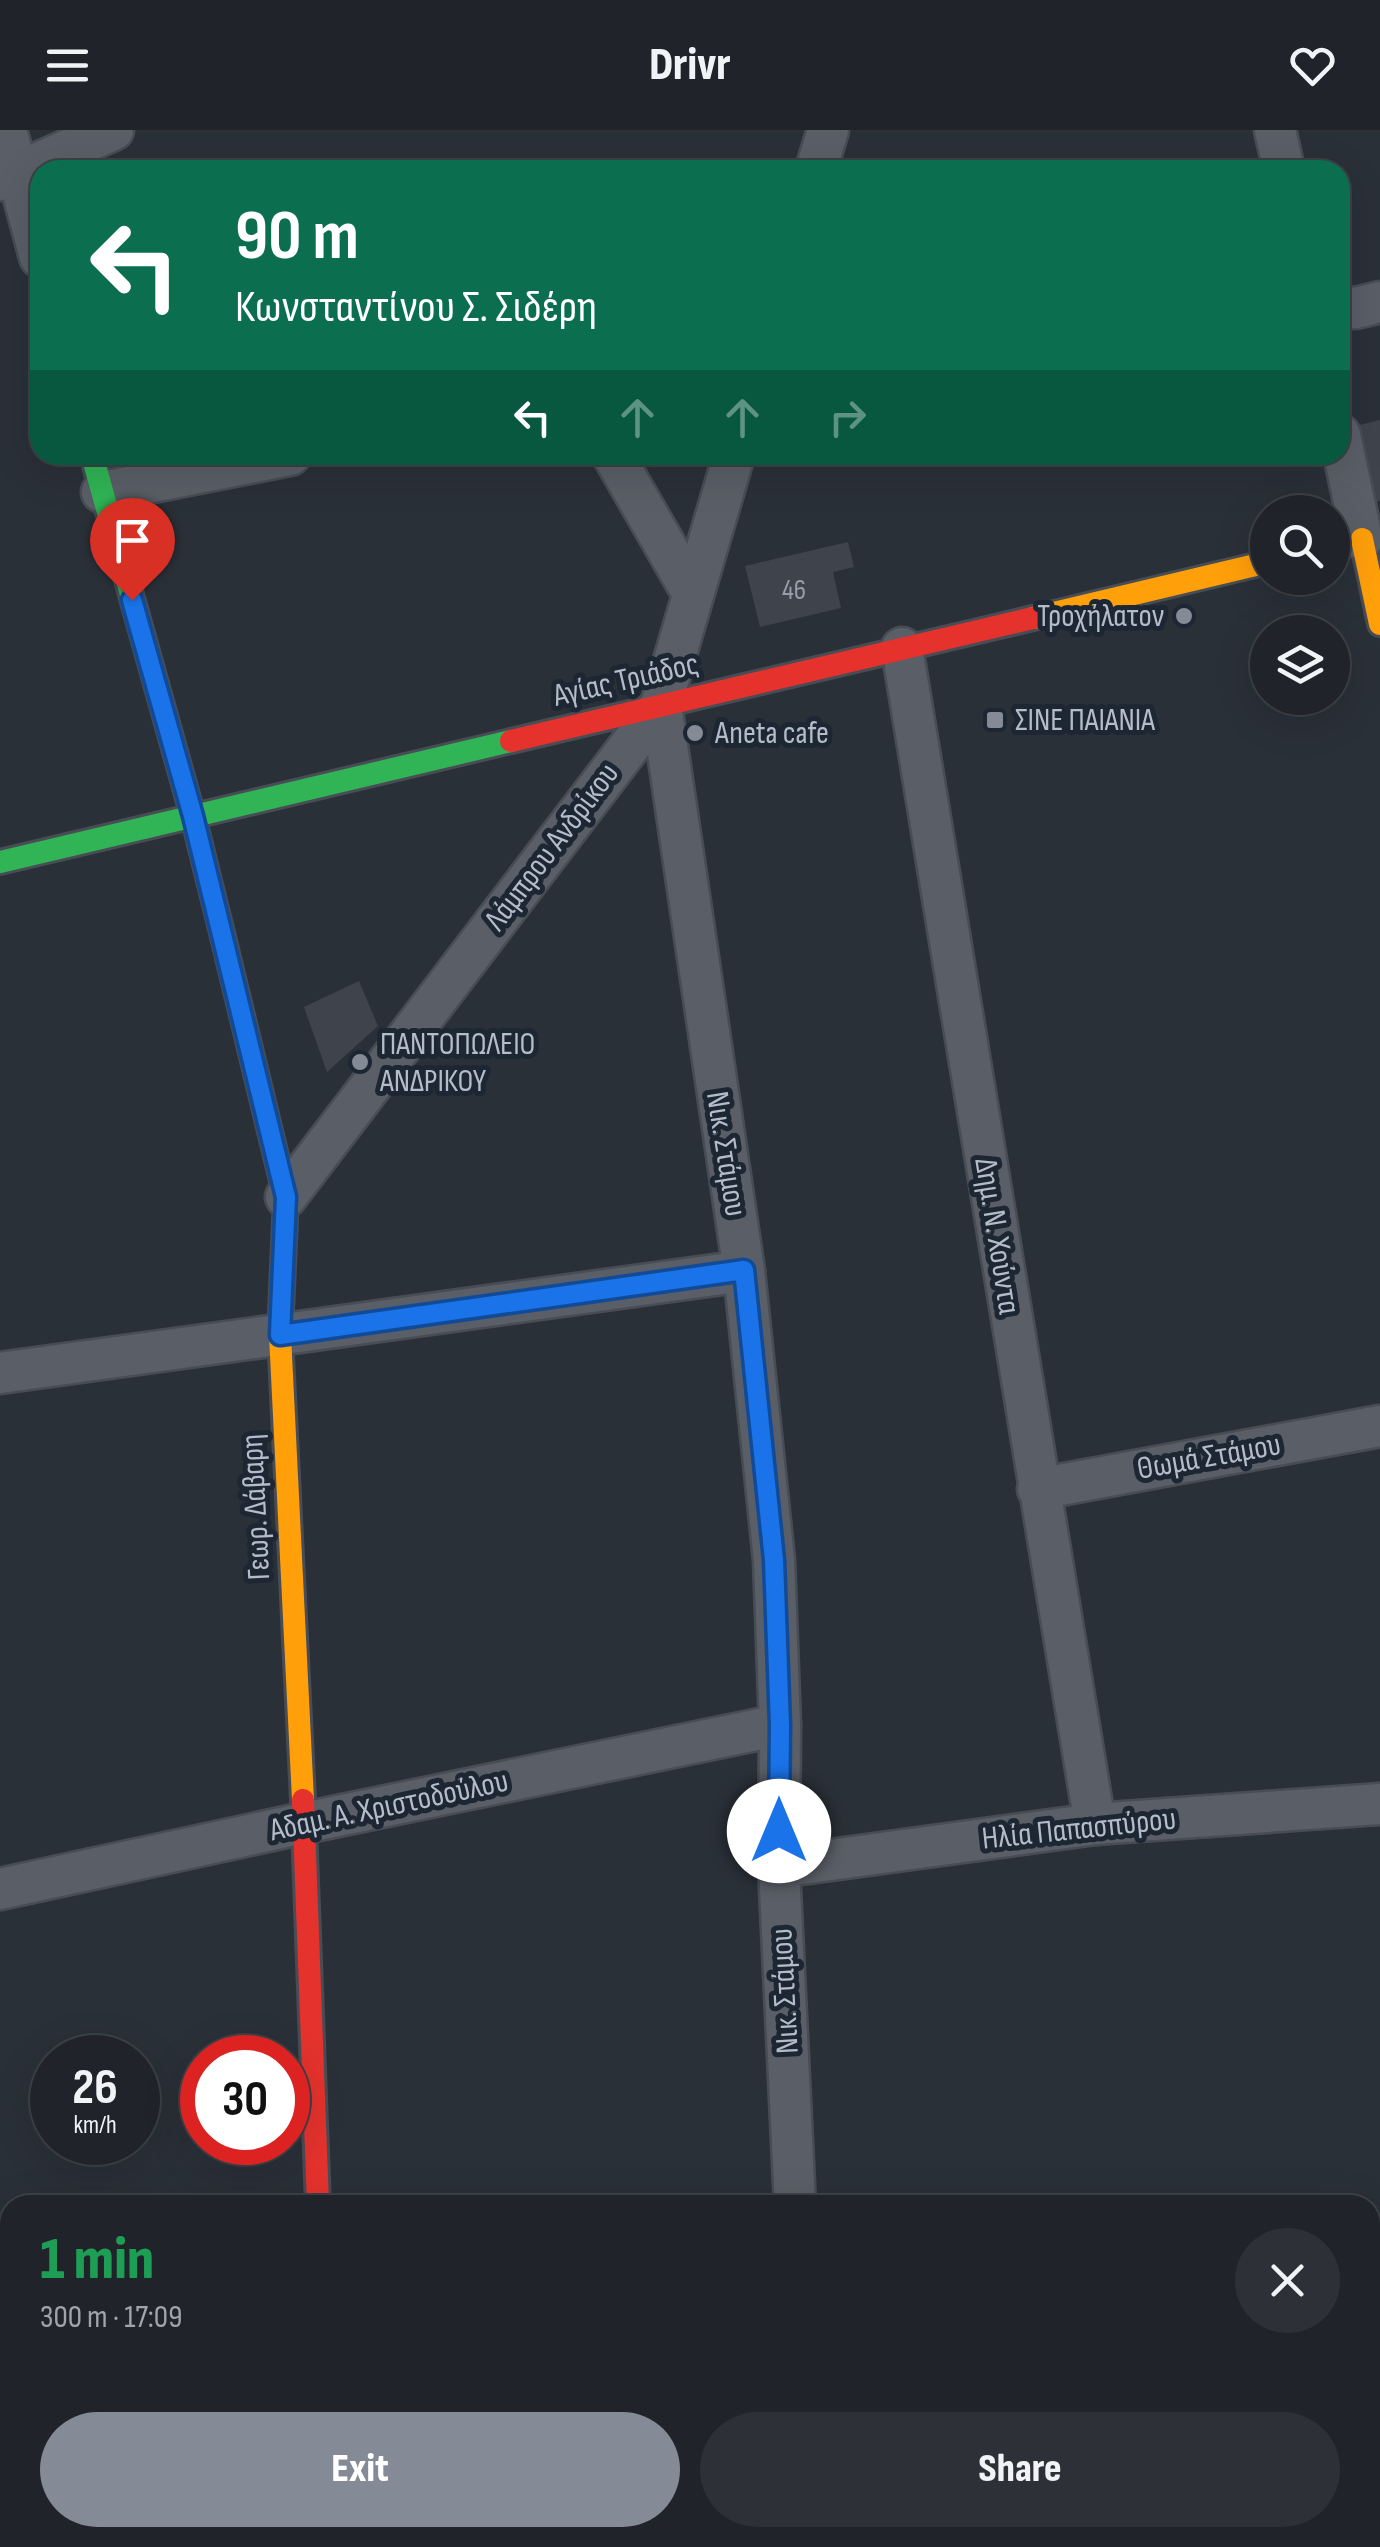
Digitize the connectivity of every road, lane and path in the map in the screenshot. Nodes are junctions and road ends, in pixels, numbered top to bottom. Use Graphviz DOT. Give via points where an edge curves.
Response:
graph roads {
  1 [pos="6,130"];
  2 [pos="113,130"];
  3 [pos="828,130"];
  4 [pos="1276,130"];
  5 [pos="47,160"];
  6 [pos="819,160"];
  7 [pos="1282,160"];
  8 [pos="9,177"];
  9 [pos="30,231"];
  10 [pos="1380,302"];
  11 [pos="1350,308"];
  12 [pos="183,465"];
  13 [pos="618,465"];
  14 [pos="731,465"];
  15 [pos="1347,465"];
  16 [pos="97,473"];
  17 [pos="1363,539"];
  18 [pos="1250,566"];
  19 [pos="693,594"];
  20 [pos="1380,624"];
  21 [pos="902,648"];
  22 [pos="661,705"];
  23 [pos="193,816"];
  24 [pos="0,862"];
  25 [pos="286,1197"];
  26 [pos="744,1270"];
  27 [pos="280,1335"];
  28 [pos="0,1374"];
  29 [pos="1380,1426"];
  30 [pos="1038,1488"];
  31 [pos="780,1725"];
  32 [pos="1380,1804"];
  33 [pos="304,1823"];
  34 [pos="1095,1824"];
  35 [pos="779,1867"];
  36 [pos="0,1890"];
  37 [pos="318,2195"];
  38 [pos="795,2195"];
  1 -- 8 [label="street"];
  2 -- 5 [label="street"];
  3 -- 6 [label="street"];
  4 -- 7 [label="street"];
  8 -- 9 [label="street"];
  10 -- 11 [label="street"];
  12 -- 16 [label="street"];
  13 -- 19 [label="street"];
  14 -- 19 [label="street, Λάμπρου Ανδρίκου"];
  15 -- 17 [label="street"];
  16 -- 23 [label="street, Γεωρ. Δάβαρη"];
  17 -- 20 [label="street"];
  18 -- 21 [label="street, Αγίας Τριάδος"];
  19 -- 22 [label="street, Λάμπρου Ανδρίκου"];
  21 -- 22 [label="street, Αγίας Τριάδος"];
  21 -- 30 [label="street, Δημ. Ν. Χούντα"];
  22 -- 23 [label="street, Αγίας Τριάδος"];
  22 -- 25 [label="street, Λάμπρου Ανδρίκου"];
  22 -- 26 [label="street, Νικ. Στάμου"];
  23 -- 24 [label="street, Αγίας Τριάδος"];
  23 -- 25 [label="street, Γεωρ. Δάβαρη"];
  25 -- 27 [label="street, Γεωρ. Δάβαρη"];
  26 -- 27 [label="street"];
  26 -- 31 [label="street, Νικ. Στάμου" via="774,1560"];
  27 -- 28 [label="street"];
  27 -- 33 [label="street, Γεωρ. Δάβαρη"];
  29 -- 30 [label="street, Θωμά Στάμου"];
  30 -- 34 [label="street, Δημ. Ν. Χούντα"];
  31 -- 33 [label="street, Αδαμ. Α. Χριστοδούλου"];
  31 -- 35 [label="street, Νικ. Στάμου"];
  32 -- 34 [label="street, Ηλία Παπασπύρου"];
  33 -- 36 [label="street, Αδαμ. Α. Χριστοδούλου"];
  33 -- 37 [label="street, Γεωρ. Δάβαρη"];
  34 -- 35 [label="street, Ηλία Παπασπύρου"];
  35 -- 38 [label="street, Νικ. Στάμου"];
}
